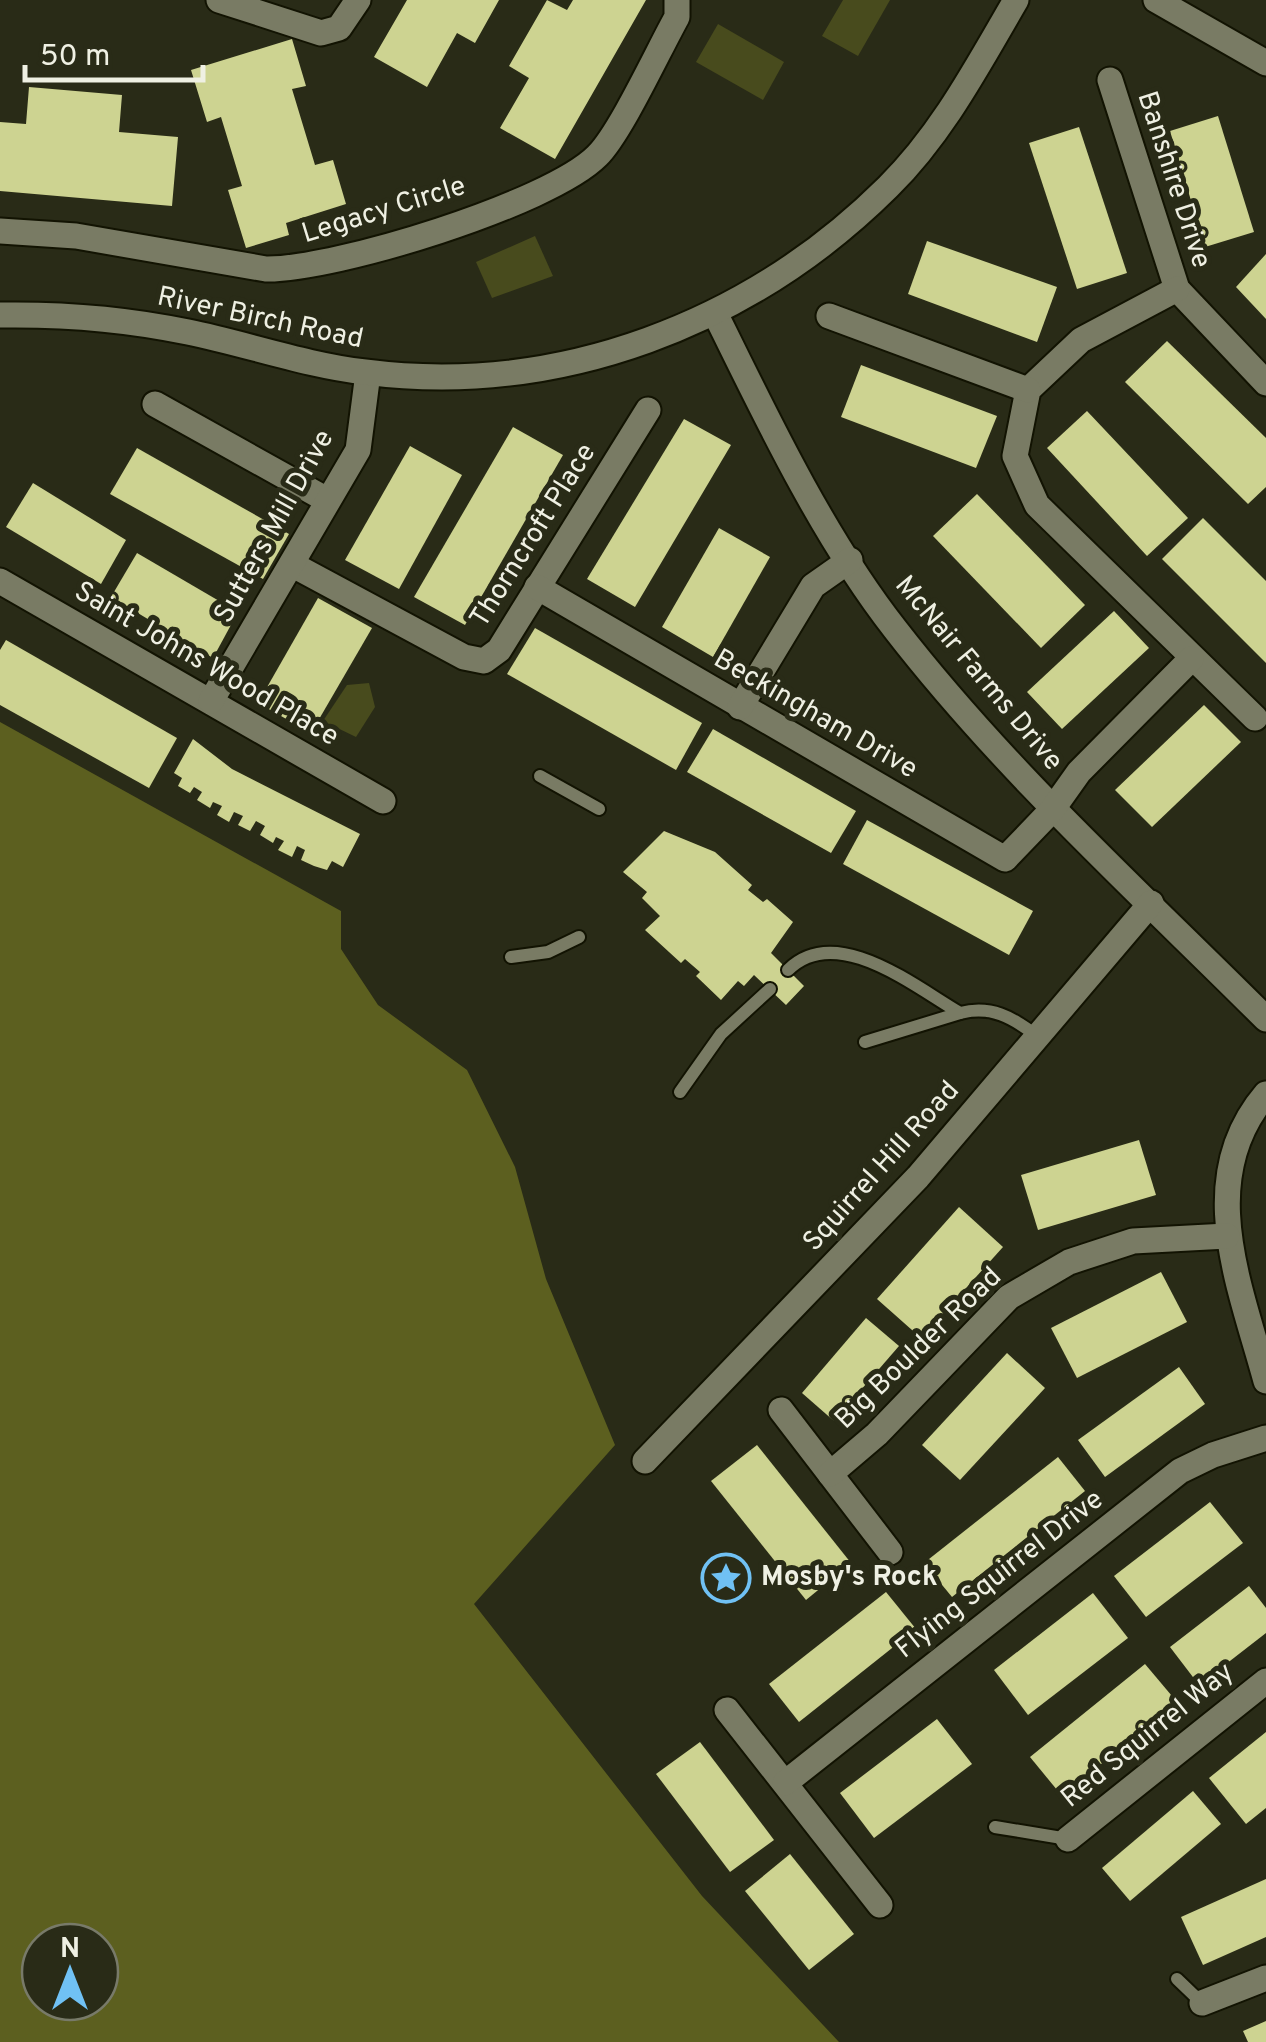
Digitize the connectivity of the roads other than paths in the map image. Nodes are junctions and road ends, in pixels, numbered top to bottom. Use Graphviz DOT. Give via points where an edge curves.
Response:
graph roads {
  1 [pos="219,0"];
  2 [pos="358,0"];
  3 [pos="677,0"];
  4 [pos="1016,0"];
  5 [pos="1156,0"];
  6 [pos="1266,63"];
  7 [pos="1110,80"];
  8 [pos="0,231"];
  9 [pos="1177,289"];
  10 [pos="714,313"];
  11 [pos="0,315"];
  12 [pos="829,316"];
  13 [pos="368,373"];
  14 [pos="1266,382"];
  15 [pos="1028,390"];
  16 [pos="155,404"];
  17 [pos="648,410"];
  18 [pos="327,500"];
  19 [pos="850,560"];
  20 [pos="294,565"];
  21 [pos="0,581"];
  22 [pos="536,587"];
  23 [pos="1191,659"];
  24 [pos="211,701"];
  25 [pos="740,707"];
  26 [pos="1255,718"];
  27 [pos="540,776"];
  28 [pos="383,801"];
  29 [pos="599,808"];
  30 [pos="1052,810"];
  31 [pos="1151,904"];
  32 [pos="579,937"];
  33 [pos="512,957"];
  34 [pos="788,970"];
  35 [pos="770,989"];
  36 [pos="960,1013"];
  37 [pos="1266,1020"];
  38 [pos="1037,1036"];
  39 [pos="865,1042"];
  40 [pos="680,1092"];
  41 [pos="1266,1094"];
  42 [pos="1227,1236"];
  43 [pos="1266,1381"];
  44 [pos="781,1410"];
  45 [pos="1266,1438"];
  46 [pos="646,1461"];
  47 [pos="830,1474"];
  48 [pos="890,1552"];
  49 [pos="1266,1681"];
  50 [pos="726,1710"];
  51 [pos="785,1784"];
  52 [pos="994,1827"];
  53 [pos="1068,1838"];
  54 [pos="880,1905"];
  55 [pos="1266,1978"];
  56 [pos="1177,1979"];
  57 [pos="1202,2003"];
  1 -- 2 [label="street" via="321,33 339,28"];
  3 -- 8 [label="street, Legacy Circle" via="677,17 600,154 559,181 433,231 282,269 76,236"];
  4 -- 10 [label="street, River Birch Road" via="940,125 890,186 805,260"];
  5 -- 6 [label="street"];
  7 -- 9 [label="street, Banshire Drive"];
  9 -- 14 [label="street, Banshire Drive"];
  9 -- 15 [label="street" via="1081,340"];
  10 -- 13 [label="street, River Birch Road" via="648,342 528,371 458,377"];
  10 -- 19 [label="street, McNair Farms Drive"];
  11 -- 13 [label="street, River Birch Road" via="118,320"];
  12 -- 15 [label="street"];
  13 -- 18 [label="street, Sutters Mill Drive" via="358,450"];
  15 -- 23 [label="street" via="1015,456 1037,506"];
  16 -- 18 [label="street"];
  17 -- 22 [label="street, Thorncroft Place"];
  18 -- 20 [label="street, Sutters Mill Drive"];
  19 -- 25 [label="street" via="813,586"];
  19 -- 30 [label="street, McNair Farms Drive" via="892,626"];
  20 -- 22 [label="street, Thorncroft Place" via="464,657 484,660 499,650"];
  20 -- 24 [label="street, Sutters Mill Drive"];
  21 -- 24 [label="street, Saint Johns Wood Place"];
  22 -- 25 [label="street, Beckingham Drive"];
  23 -- 26 [label="street"];
  23 -- 30 [label="street" via="1080,772"];
  24 -- 28 [label="street, Saint Johns Wood Place"];
  25 -- 30 [label="street, Beckingham Drive" via="1005,859"];
  27 -- 29 [label="lane"];
  30 -- 31 [label="street, McNair Farms Drive"];
  31 -- 37 [label="street, McNair Farms Drive"];
  31 -- 38 [label="street, Squirrel Hill Road"];
  32 -- 33 [label="lane" via="548,952"];
  34 -- 36 [label="lane" via="800,958 860,956"];
  35 -- 40 [label="lane" via="721,1034"];
  36 -- 38 [label="lane" via="999,1012"];
  36 -- 39 [label="lane"];
  38 -- 46 [label="street, Squirrel Hill Road" via="918,1177"];
  41 -- 42 [label="street" via="1245,1129 1225,1192"];
  42 -- 43 [label="street"];
  42 -- 47 [label="street, Big Boulder Road" via="1133,1241 1069,1262 1009,1296"];
  44 -- 47 [label="street, Big Boulder Road"];
  45 -- 51 [label="street, Flying Squirrel Drive" via="1180,1472"];
  47 -- 48 [label="street, Big Boulder Road"];
  49 -- 53 [label="street, Red Squirrel Way"];
  50 -- 51 [label="street"];
  51 -- 54 [label="street"];
  52 -- 53 [label="lane"];
  55 -- 57 [label="street"];
  56 -- 57 [label="lane"];
}
